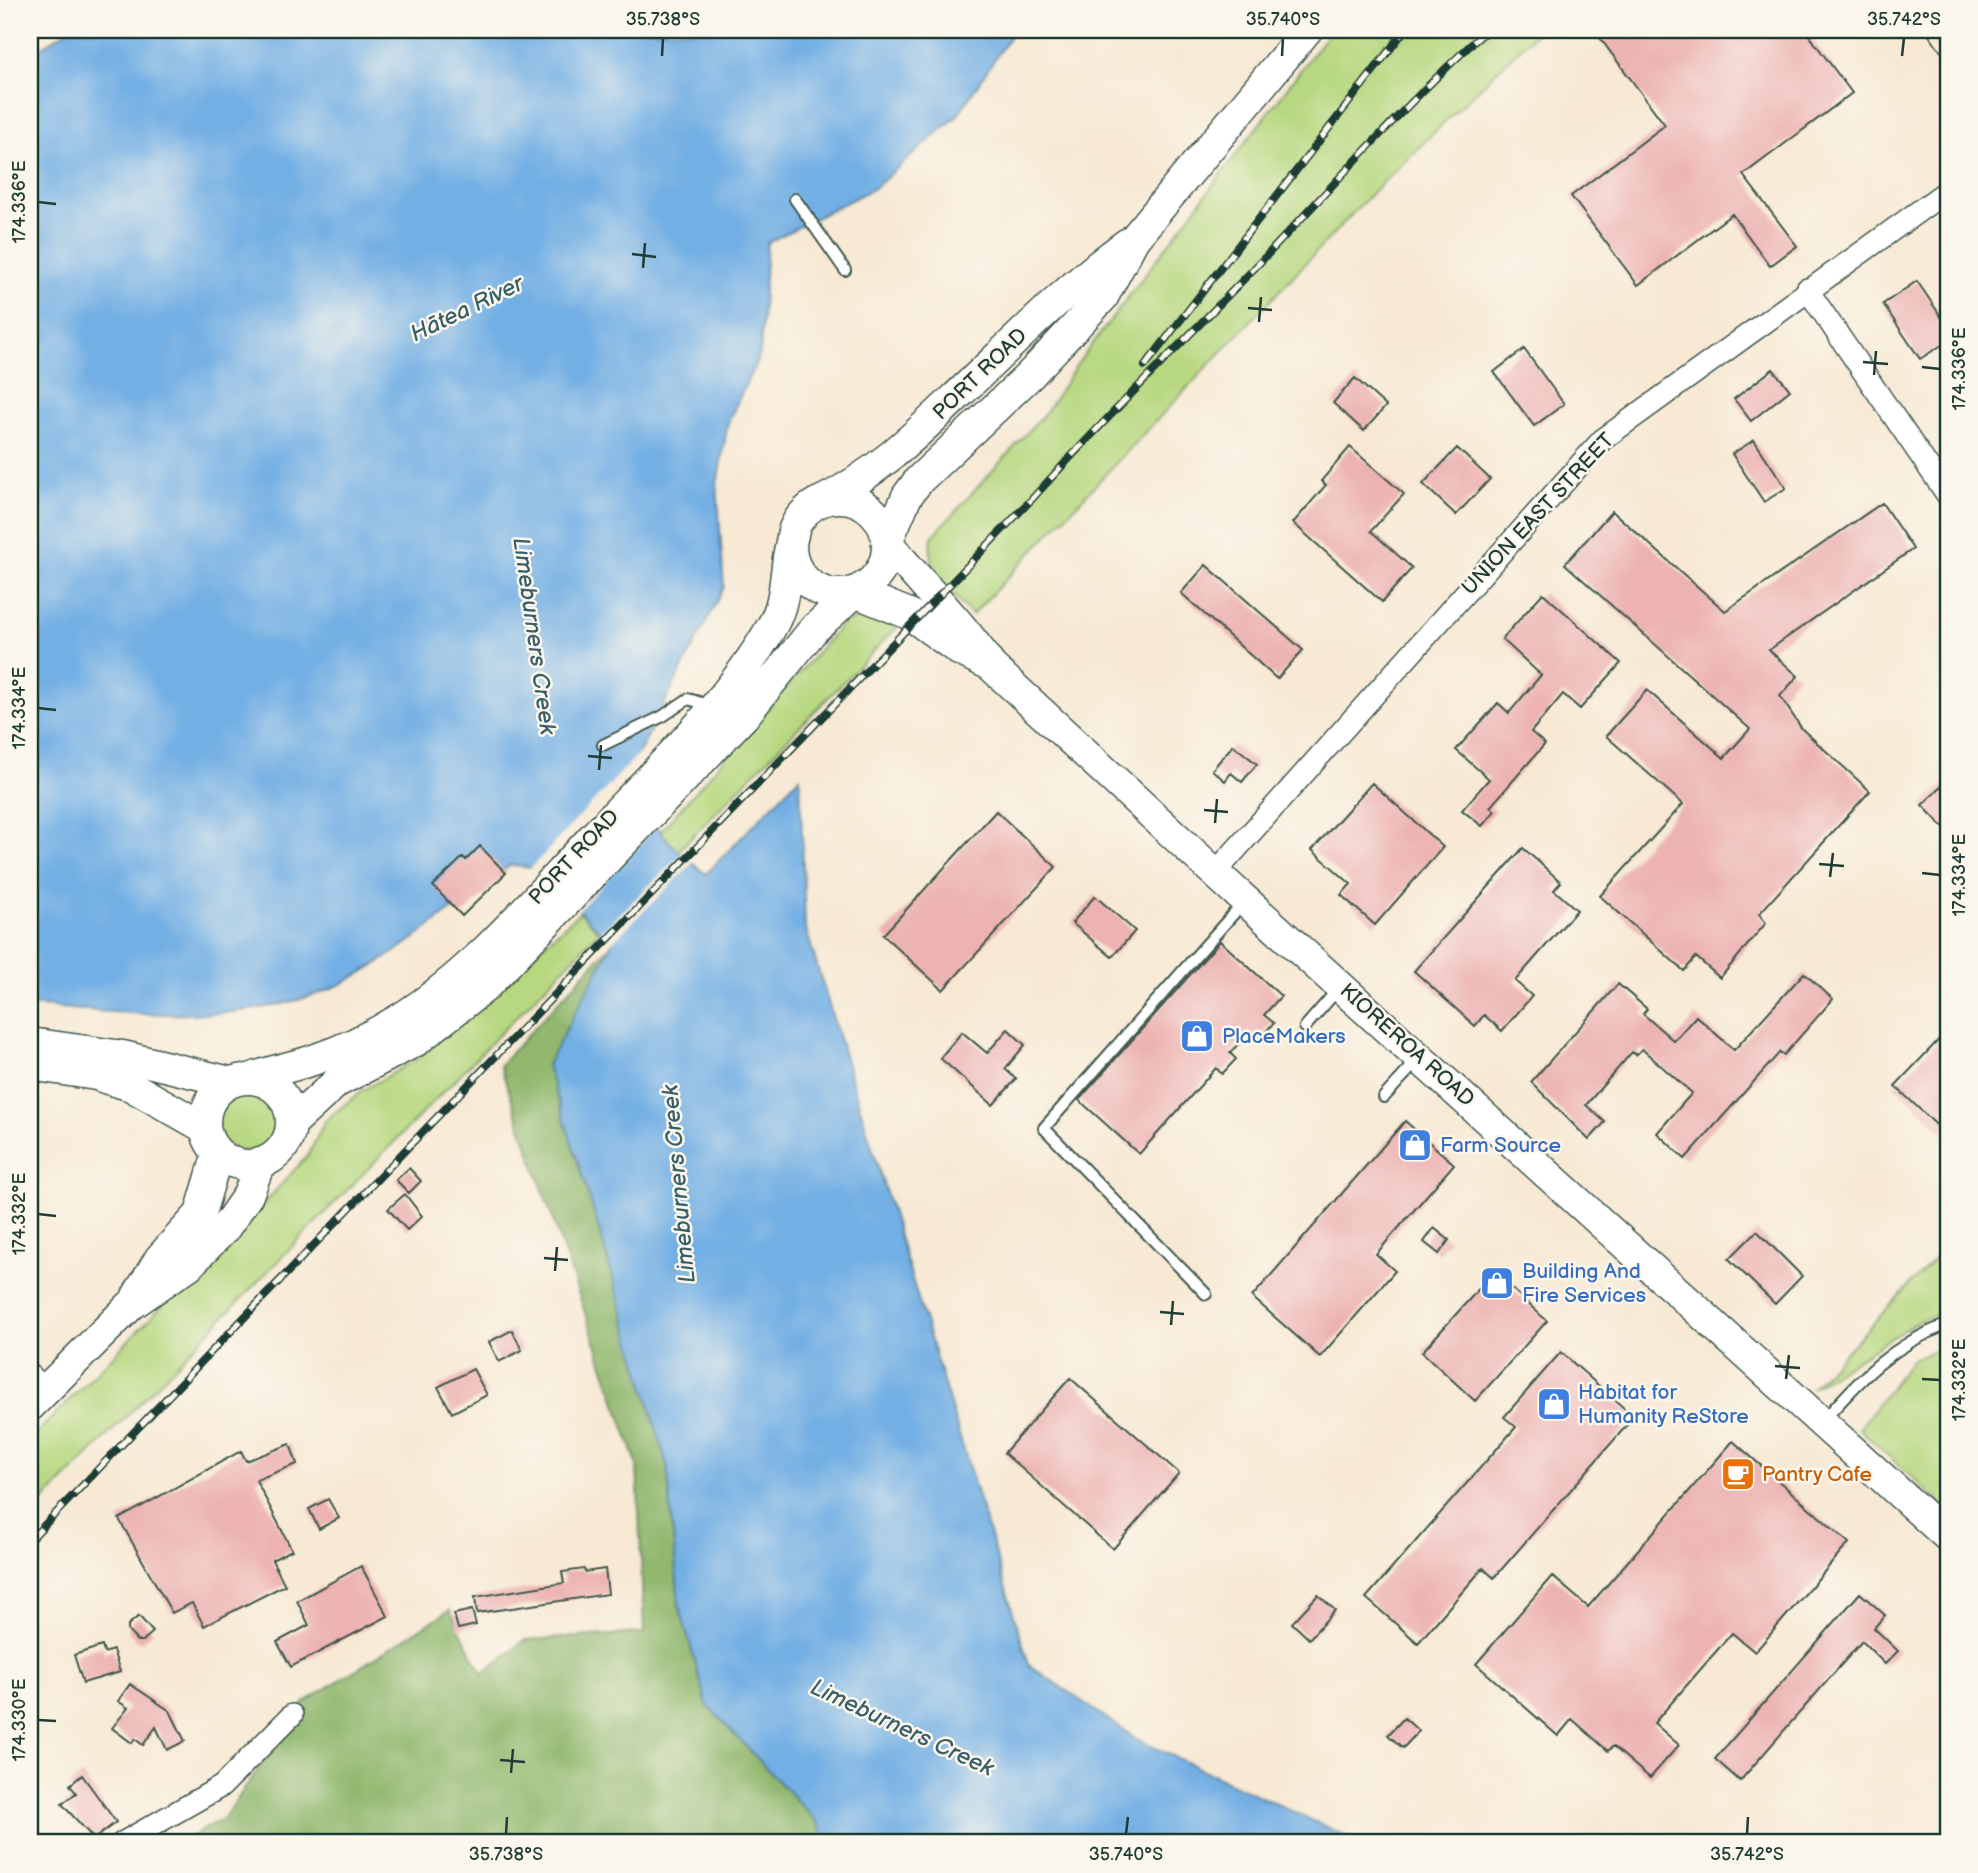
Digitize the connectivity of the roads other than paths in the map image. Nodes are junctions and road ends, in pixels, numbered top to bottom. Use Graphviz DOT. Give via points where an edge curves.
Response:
graph roads {
  1 [pos="1307,30"];
  2 [pos="1948,190"];
  3 [pos="795,199"];
  4 [pos="1134,239"];
  5 [pos="845,271"];
  6 [pos="1807,289"];
  7 [pos="1948,496"];
  8 [pos="820,502"];
  9 [pos="793,534"];
  10 [pos="887,542"];
  11 [pos="855,592"];
  12 [pos="991,666"];
  13 [pos="713,706"];
  14 [pos="603,746"];
  15 [pos="687,758"];
  16 [pos="1215,873"];
  17 [pos="1245,900"];
  18 [pos="514,940"];
  19 [pos="1341,986"];
  20 [pos="1305,1027"];
  21 [pos="30,1043"];
  22 [pos="1421,1057"];
  23 [pos="30,1065"];
  24 [pos="240,1081"];
  25 [pos="1384,1097"];
  26 [pos="290,1124"];
  27 [pos="212,1141"];
  28 [pos="260,1163"];
  29 [pos="1206,1294"];
  30 [pos="131,1305"];
  31 [pos="1948,1324"];
  32 [pos="36,1386"];
  33 [pos="1823,1421"];
  34 [pos="1948,1537"];
  35 [pos="292,1715"];
  36 [pos="122,1843"];
  1 -- 4 [label="main road, PORT ROAD"];
  2 -- 6 [label="street, UNION EAST STREET"];
  3 -- 5 [label="lane"];
  4 -- 8 [label="main road, PORT ROAD" via="1080,278 859,482"];
  4 -- 10 [label="main road, PORT ROAD" via="1103,297 1030,376 919,480 906,496"];
  6 -- 7 [label="street"];
  6 -- 16 [label="street, UNION EAST STREET" via="1602,440"];
  8 -- 9 [label="main road, PORT ROAD" via="808,510"];
  8 -- 10 [label="main road" via="850,499 864,505 884,528"];
  9 -- 11 [label="main road" via="794,564 813,587 834,594"];
  9 -- 13 [label="main road, PORT ROAD" via="787,552 786,589 773,625"];
  10 -- 11 [label="main road, PORT ROAD" via="880,572"];
  10 -- 12 [label="main road, KIOREROA ROAD" via="969,633"];
  11 -- 12 [label="main road, KIOREROA ROAD" via="909,614 958,650"];
  11 -- 15 [label="main road, PORT ROAD" via="814,629 744,716"];
  12 -- 16 [label="main road, KIOREROA ROAD"];
  13 -- 14 [label="lane" via="688,699"];
  13 -- 15 [label="main road, PORT ROAD"];
  15 -- 18 [label="main road, PORT ROAD"];
  16 -- 17 [label="main road, KIOREROA ROAD"];
  17 -- 19 [label="main road, KIOREROA ROAD"];
  17 -- 29 [label="lane" via="1044,1128"];
  18 -- 24 [label="main road, PORT ROAD" via="465,969 403,1017 350,1046"];
  18 -- 26 [label="main road, PORT ROAD" via="484,988 416,1041 337,1082"];
  19 -- 20 [label="lane"];
  19 -- 22 [label="main road, KIOREROA ROAD"];
  21 -- 24 [label="main road" via="123,1056"];
  22 -- 25 [label="lane"];
  22 -- 33 [label="main road, KIOREROA ROAD"];
  23 -- 27 [label="main road" via="96,1075 131,1086"];
  24 -- 26 [label="main road" via="261,1081 280,1093"];
  24 -- 27 [label="main road" via="210,1101"];
  26 -- 28 [label="main road" via="284,1144"];
  27 -- 28 [label="main road" via="238,1164"];
  27 -- 30 [label="main road" via="201,1213 160,1258"];
  28 -- 30 [label="main road" via="248,1195 225,1227 189,1265"];
  30 -- 32 [label="main road"];
  31 -- 33 [label="lane" via="1882,1359"];
  33 -- 34 [label="main road, KIOREROA ROAD"];
  35 -- 36 [label="street" via="222,1786"];
}
